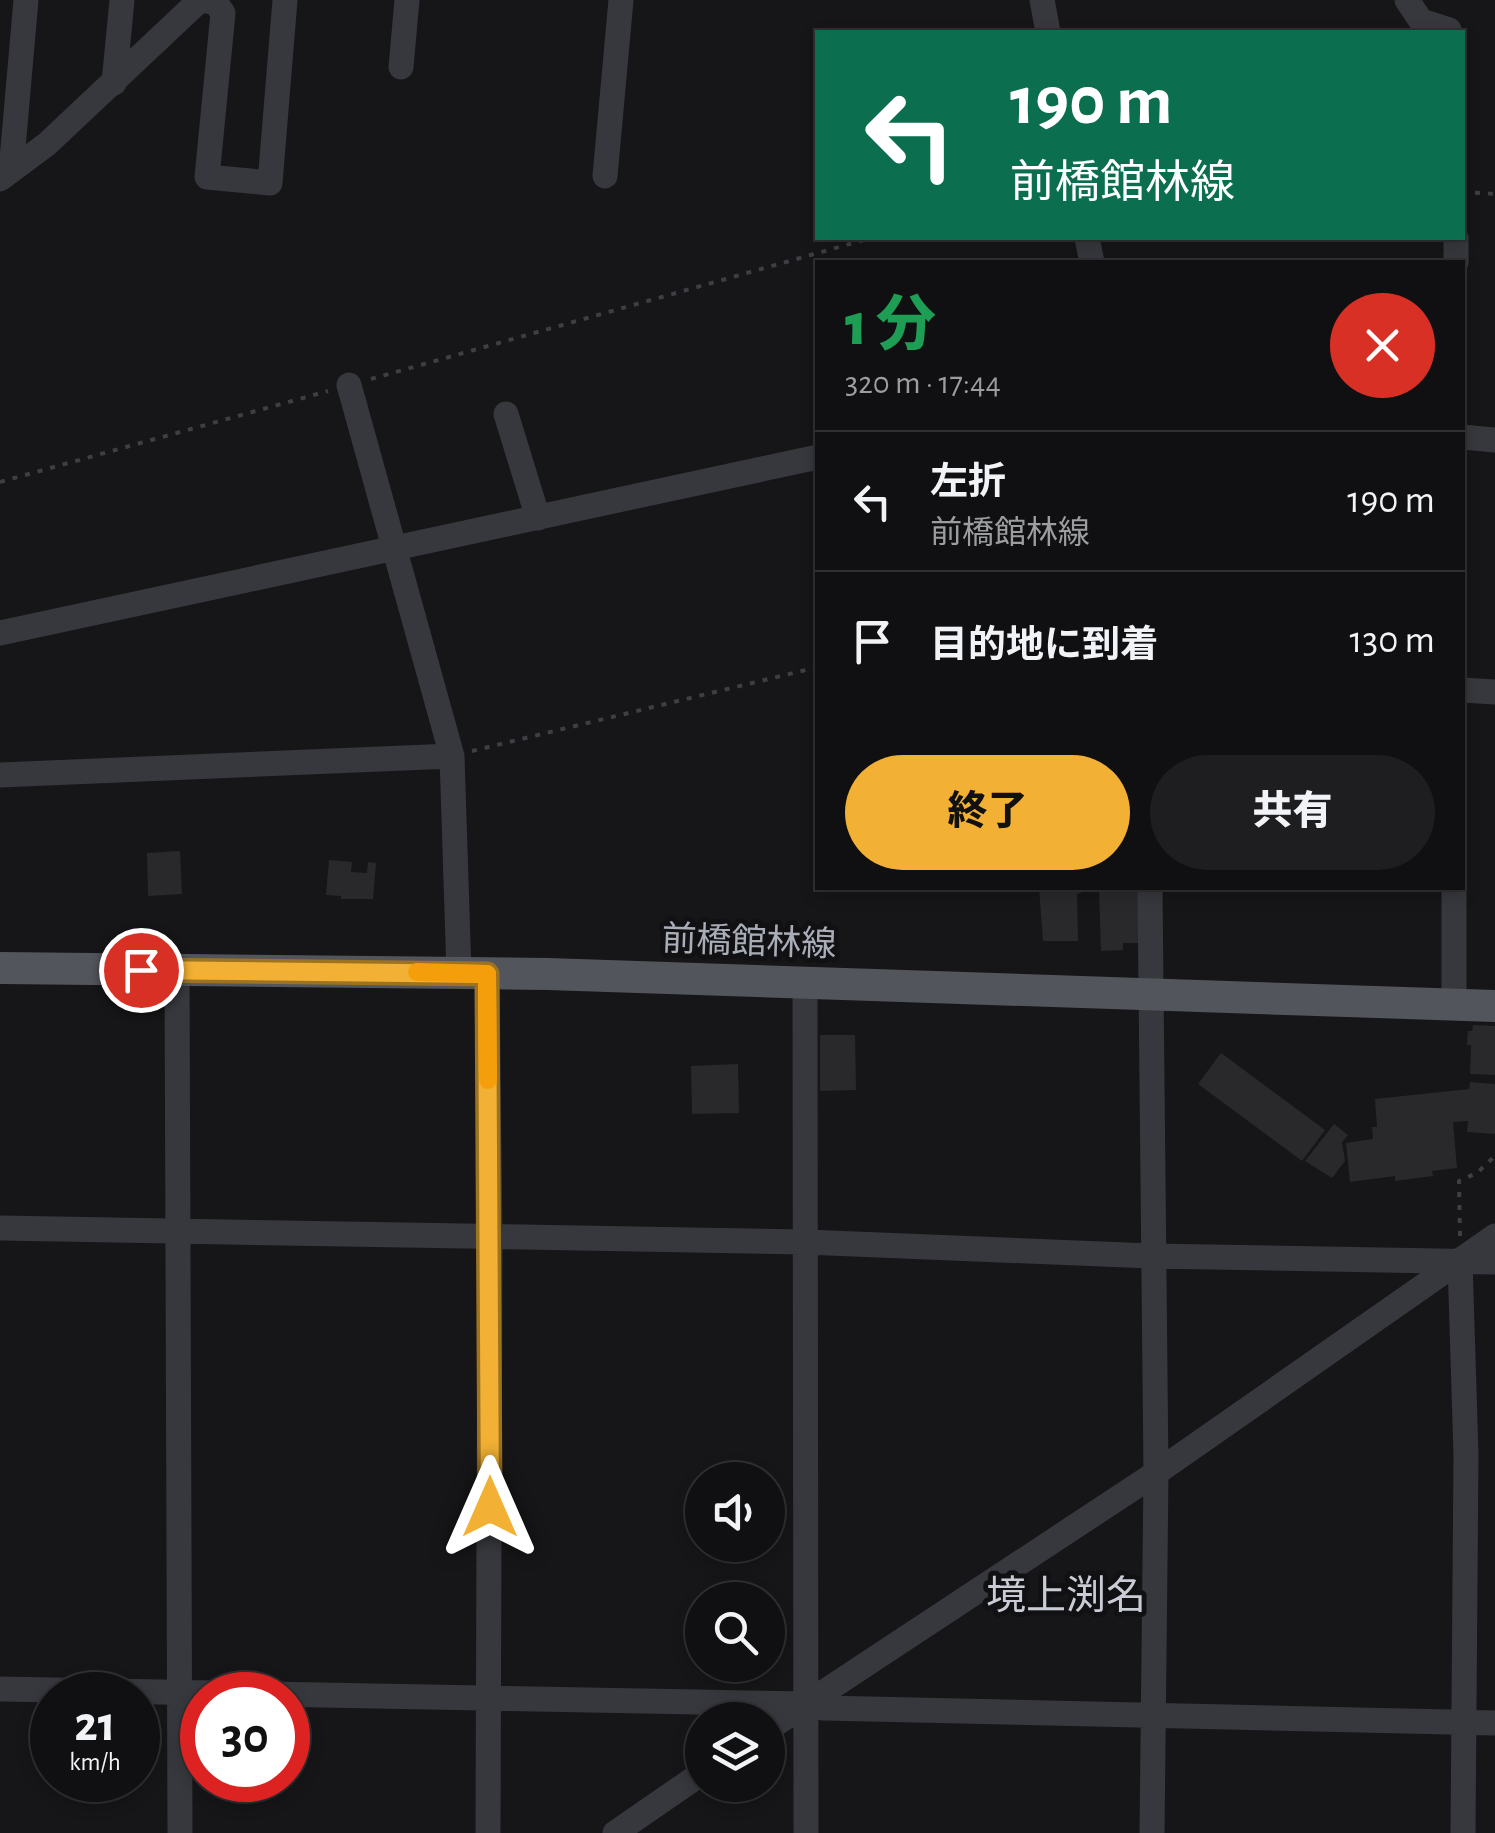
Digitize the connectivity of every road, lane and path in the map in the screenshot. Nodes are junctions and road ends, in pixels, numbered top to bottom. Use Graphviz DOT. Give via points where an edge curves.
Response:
graph roads {
  1 [pos="26,0"];
  2 [pos="122,0"];
  3 [pos="200,0"];
  4 [pos="286,0"];
  5 [pos="407,0"];
  6 [pos="621,0"];
  7 [pos="1042,0"];
  8 [pos="1406,0"];
  9 [pos="1048,30"];
  10 [pos="1449,30"];
  11 [pos="401,67"];
  12 [pos="114,82"];
  13 [pos="6,175"];
  14 [pos="605,176"];
  15 [pos="1465,192"];
  16 [pos="1495,194"];
  17 [pos="864,240"];
  18 [pos="349,386"];
  19 [pos="506,414"];
  20 [pos="1465,438"];
  21 [pos="1495,440"];
  22 [pos="815,458"];
  23 [pos="0,482"];
  24 [pos="538,518"];
  25 [pos="394,550"];
  26 [pos="0,633"];
  27 [pos="815,668"];
  28 [pos="1465,690"];
  29 [pos="1495,692"];
  30 [pos="452,756"];
  31 [pos="0,775"];
  32 [pos="1150,890"];
  33 [pos="1454,890"];
  34 [pos="0,968"];
  35 [pos="176,970"];
  36 [pos="473,974"];
  37 [pos="805,982"];
  38 [pos="1149,993"];
  39 [pos="1454,1004"];
  40 [pos="1495,1006"];
  41 [pos="1495,1156"];
  42 [pos="0,1228"];
  43 [pos="176,1231"];
  44 [pos="1495,1236"];
  45 [pos="490,1238"];
  46 [pos="804,1242"];
  47 [pos="1151,1256"];
  48 [pos="1460,1261"];
  49 [pos="1495,1262"];
  50 [pos="1156,1473"];
  51 [pos="0,1689"];
  52 [pos="179,1692"];
  53 [pos="489,1699"];
  54 [pos="805,1704"];
  55 [pos="1153,1714"];
  56 [pos="785,1718"];
  57 [pos="1463,1722"];
  58 [pos="1495,1723"];
  59 [pos="685,1786"];
  60 [pos="180,1833"];
  61 [pos="488,1833"];
  62 [pos="615,1833"];
  63 [pos="806,1833"];
  64 [pos="1152,1833"];
  65 [pos="1463,1833"];
  1 -- 13 [label="street"];
  2 -- 12 [label="street"];
  3 -- 4 [label="street" via="216,2 223,13 207,177 270,183"];
  3 -- 12 [label="street"];
  5 -- 11 [label="street"];
  6 -- 14 [label="street"];
  7 -- 9 [label="street"];
  8 -- 10 [label="street" via="1421,22"];
  12 -- 13 [label="street"];
  15 -- 16 [label="path"];
  17 -- 18 [label="path"];
  18 -- 23 [label="path"];
  18 -- 25 [label="street"];
  19 -- 24 [label="street"];
  20 -- 21 [label="street"];
  22 -- 24 [label="street"];
  24 -- 25 [label="street"];
  25 -- 26 [label="street"];
  25 -- 30 [label="street"];
  27 -- 30 [label="path"];
  28 -- 29 [label="street"];
  30 -- 31 [label="street"];
  30 -- 36 [label="street"];
  32 -- 38 [label="street"];
  33 -- 39 [label="street"];
  34 -- 35 [label="main road, 前橋館林線"];
  35 -- 36 [label="main road, 前橋館林線"];
  35 -- 43 [label="street"];
  36 -- 37 [label="main road, 前橋館林線"];
  36 -- 45 [label="street"];
  37 -- 38 [label="main road, 前橋館林線"];
  37 -- 46 [label="street"];
  38 -- 39 [label="main road, 前橋館林線"];
  38 -- 47 [label="street"];
  39 -- 40 [label="main road, 前橋館林線"];
  41 -- 48 [label="path" via="1459,1180"];
  42 -- 43 [label="street"];
  43 -- 45 [label="street"];
  43 -- 52 [label="street"];
  44 -- 48 [label="street"];
  45 -- 46 [label="street"];
  45 -- 53 [label="street"];
  46 -- 47 [label="street"];
  46 -- 54 [label="street"];
  47 -- 48 [label="street"];
  47 -- 50 [label="street"];
  48 -- 49 [label="street"];
  48 -- 50 [label="street"];
  48 -- 57 [label="street"];
  50 -- 54 [label="street"];
  50 -- 55 [label="street"];
  51 -- 52 [label="street"];
  52 -- 53 [label="street"];
  52 -- 60 [label="street"];
  53 -- 54 [label="street"];
  53 -- 61 [label="street"];
  54 -- 55 [label="street"];
  54 -- 56 [label="street"];
  54 -- 63 [label="street"];
  55 -- 57 [label="street"];
  55 -- 64 [label="street"];
  57 -- 58 [label="street"];
  57 -- 65 [label="street"];
  59 -- 62 [label="street"];
}
